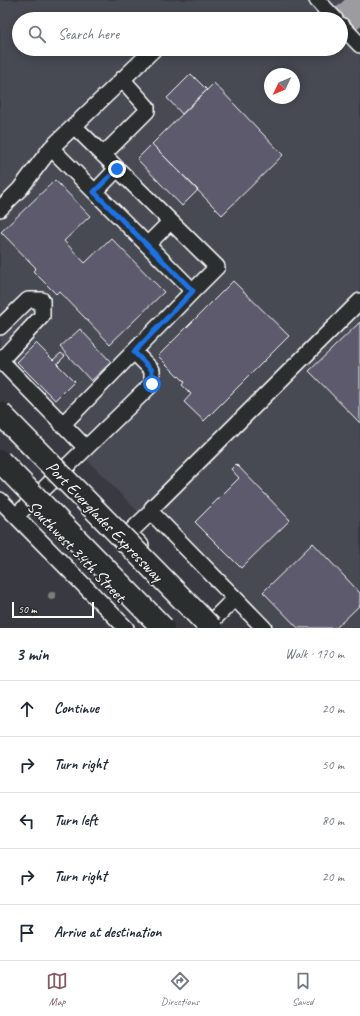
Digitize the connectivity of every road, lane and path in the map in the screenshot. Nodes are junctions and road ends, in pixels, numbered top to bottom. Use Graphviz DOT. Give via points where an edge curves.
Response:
graph roads {
  1 [pos="317,0"];
  2 [pos="329,12"];
  3 [pos="348,32"];
  4 [pos="360,45"];
  5 [pos="147,56"];
  6 [pos="122,79"];
  7 [pos="74,126"];
  8 [pos="51,148"];
  9 [pos="103,155"];
  10 [pos="117,169"];
  11 [pos="94,192"];
  12 [pos="0,209"];
  13 [pos="170,222"];
  14 [pos="147,245"];
  15 [pos="193,291"];
  16 [pos="360,301"];
  17 [pos="0,327"];
  18 [pos="134,352"];
  19 [pos="0,361"];
  20 [pos="0,413"];
  21 [pos="62,424"];
  22 [pos="86,448"];
  23 [pos="0,461"];
  24 [pos="0,500"];
  25 [pos="151,512"];
  26 [pos="16,516"];
  27 [pos="236,598"];
  28 [pos="209,625"];
  29 [pos="121,626"];
  30 [pos="163,628"];
  31 [pos="264,628"];
  1 -- 2 [label="street"];
  3 -- 4 [label="street"];
  5 -- 6 [label="street"];
  6 -- 7 [label="street"];
  6 -- 9 [label="street" via="147,107 147,111"];
  7 -- 8 [label="street"];
  7 -- 9 [label="street"];
  8 -- 11 [label="street"];
  8 -- 12 [label="street" via="20,189"];
  9 -- 10 [label="street"];
  10 -- 11 [label="street"];
  10 -- 13 [label="street"];
  11 -- 14 [label="street"];
  13 -- 14 [label="street"];
  13 -- 15 [label="street" via="217,267"];
  14 -- 15 [label="street"];
  15 -- 18 [label="street"];
  16 -- 25 [label="street" via="152,508"];
  17 -- 19 [label="street" via="28,300 42,300 42,316"];
  18 -- 21 [label="street"];
  18 -- 22 [label="street" via="152,370 152,384"];
  19 -- 21 [label="street"];
  20 -- 28 [label="highway, Port Everglades Expressway, bridge"];
  21 -- 22 [label="street"];
  22 -- 26 [label="street"];
  23 -- 30 [label="highway, Port Everglades Expressway, bridge"];
  24 -- 26 [label="street, Southwest 34th Street"];
  25 -- 27 [label="street"];
  25 -- 28 [label="street" via="129,533"];
  26 -- 29 [label="street, Southwest 34th Street"];
  27 -- 28 [label="street"];
  27 -- 31 [label="street"];
}
